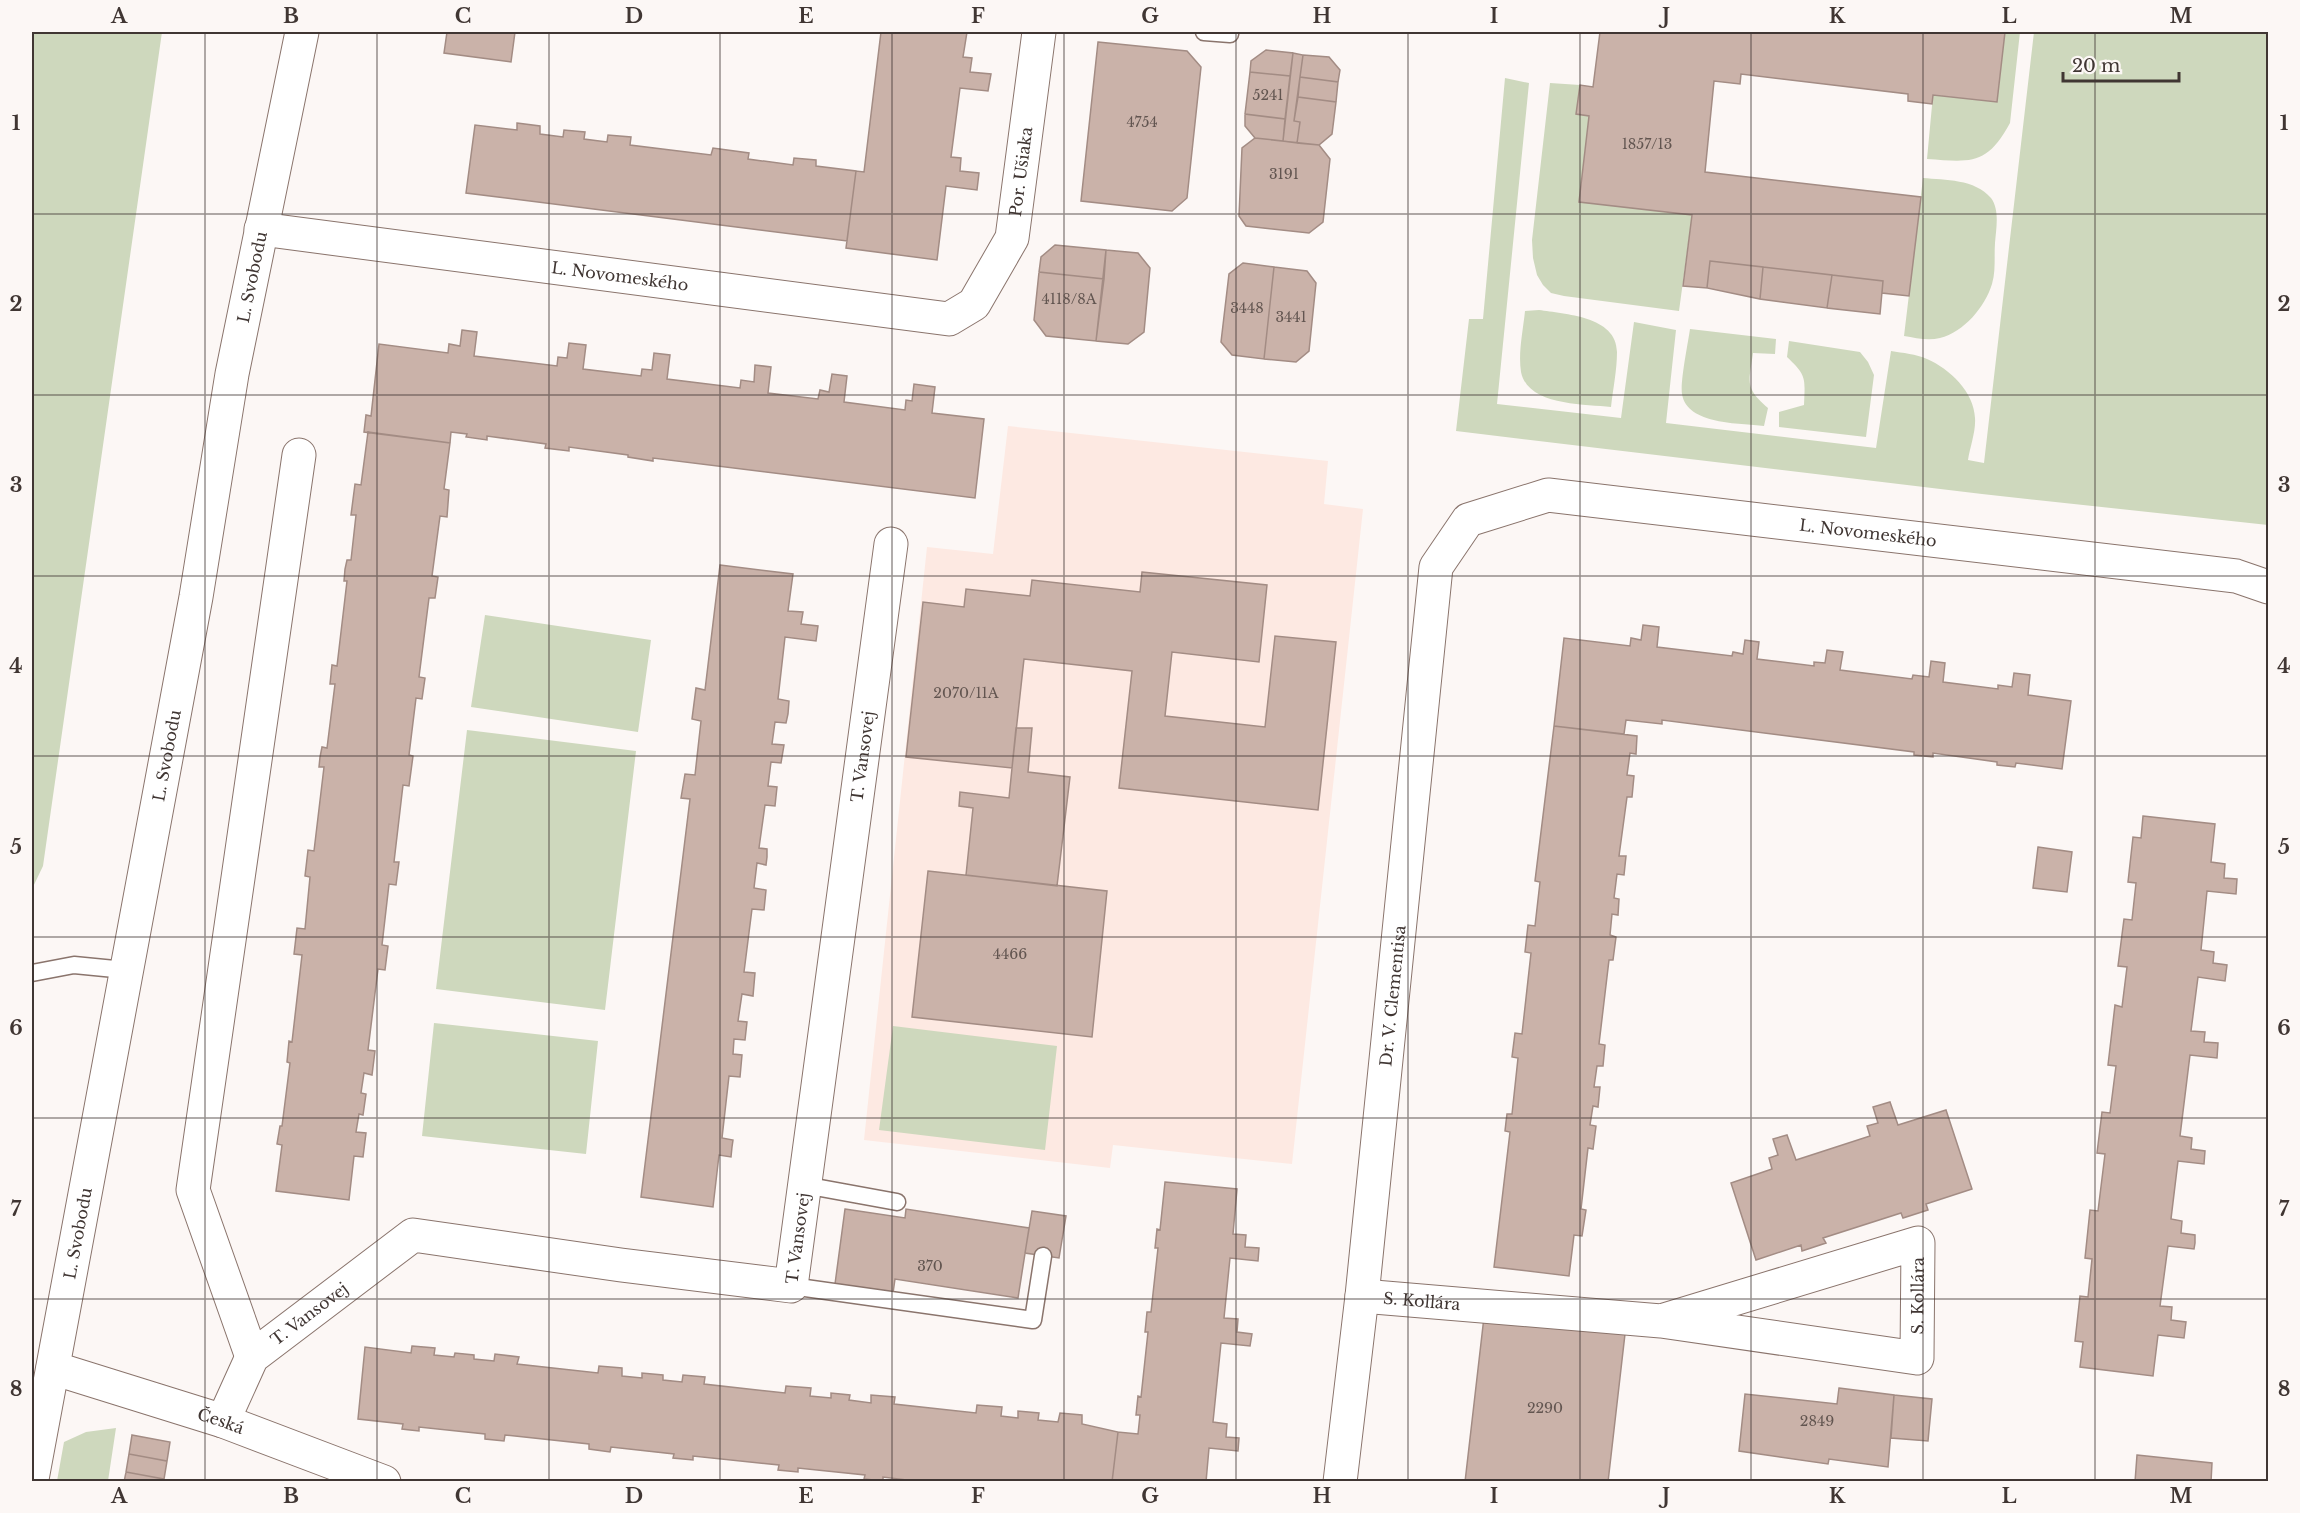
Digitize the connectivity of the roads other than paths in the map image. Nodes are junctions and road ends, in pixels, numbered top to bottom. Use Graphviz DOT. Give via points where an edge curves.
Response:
graph roads {
  1 [pos="302,32"];
  2 [pos="1038,32"];
  3 [pos="1204,32"];
  4 [pos="1230,34"];
  5 [pos="261,229"];
  6 [pos="975,304"];
  7 [pos="299,455"];
  8 [pos="1468,520"];
  9 [pos="891,544"];
  10 [pos="2268,587"];
  11 [pos="125,970"];
  12 [pos="32,974"];
  13 [pos="804,1185"];
  14 [pos="897,1202"];
  15 [pos="1043,1256"];
  16 [pos="791,1286"];
  17 [pos="1362,1296"];
  18 [pos="1661,1321"];
  19 [pos="252,1358"];
  20 [pos="52,1368"];
  21 [pos="223,1421"];
  22 [pos="32,1479"];
  23 [pos="384,1482"];
  24 [pos="1340,1482"];
  1 -- 5 [label="street, L. Svobodu"];
  2 -- 6 [label="street, Por. Ušiaka" via="1012,238"];
  3 -- 4 [label="lane"];
  5 -- 6 [label="street, L. Novomeského" via="949,319"];
  5 -- 11 [label="street, L. Svobodu"];
  7 -- 19 [label="street" via="194,1190"];
  8 -- 10 [label="street, L. Novomeského" via="1548,495 2236,576"];
  8 -- 17 [label="street, Dr. V. Clementisa" via="1436,567"];
  9 -- 13 [label="street, T. Vansovej"];
  11 -- 12 [label="lane" via="74,965"];
  11 -- 20 [label="street, L. Svobodu"];
  13 -- 14 [label="lane"];
  13 -- 16 [label="street, T. Vansovej"];
  15 -- 16 [label="lane" via="1033,1320"];
  16 -- 19 [label="street, T. Vansovej" via="413,1235"];
  17 -- 18 [label="street, S. Kollára"];
  17 -- 24 [label="street, Dr. V. Clementisa"];
  18 -- 18 [label="street, S. Kollára" via="1917,1358 1918,1243 1694,1311"];
  19 -- 21 [label="street, T. Vansovej"];
  20 -- 21 [label="street, Česká"];
  20 -- 22 [label="street, L. Svobodu"];
  21 -- 23 [label="street, Česká"];
}
